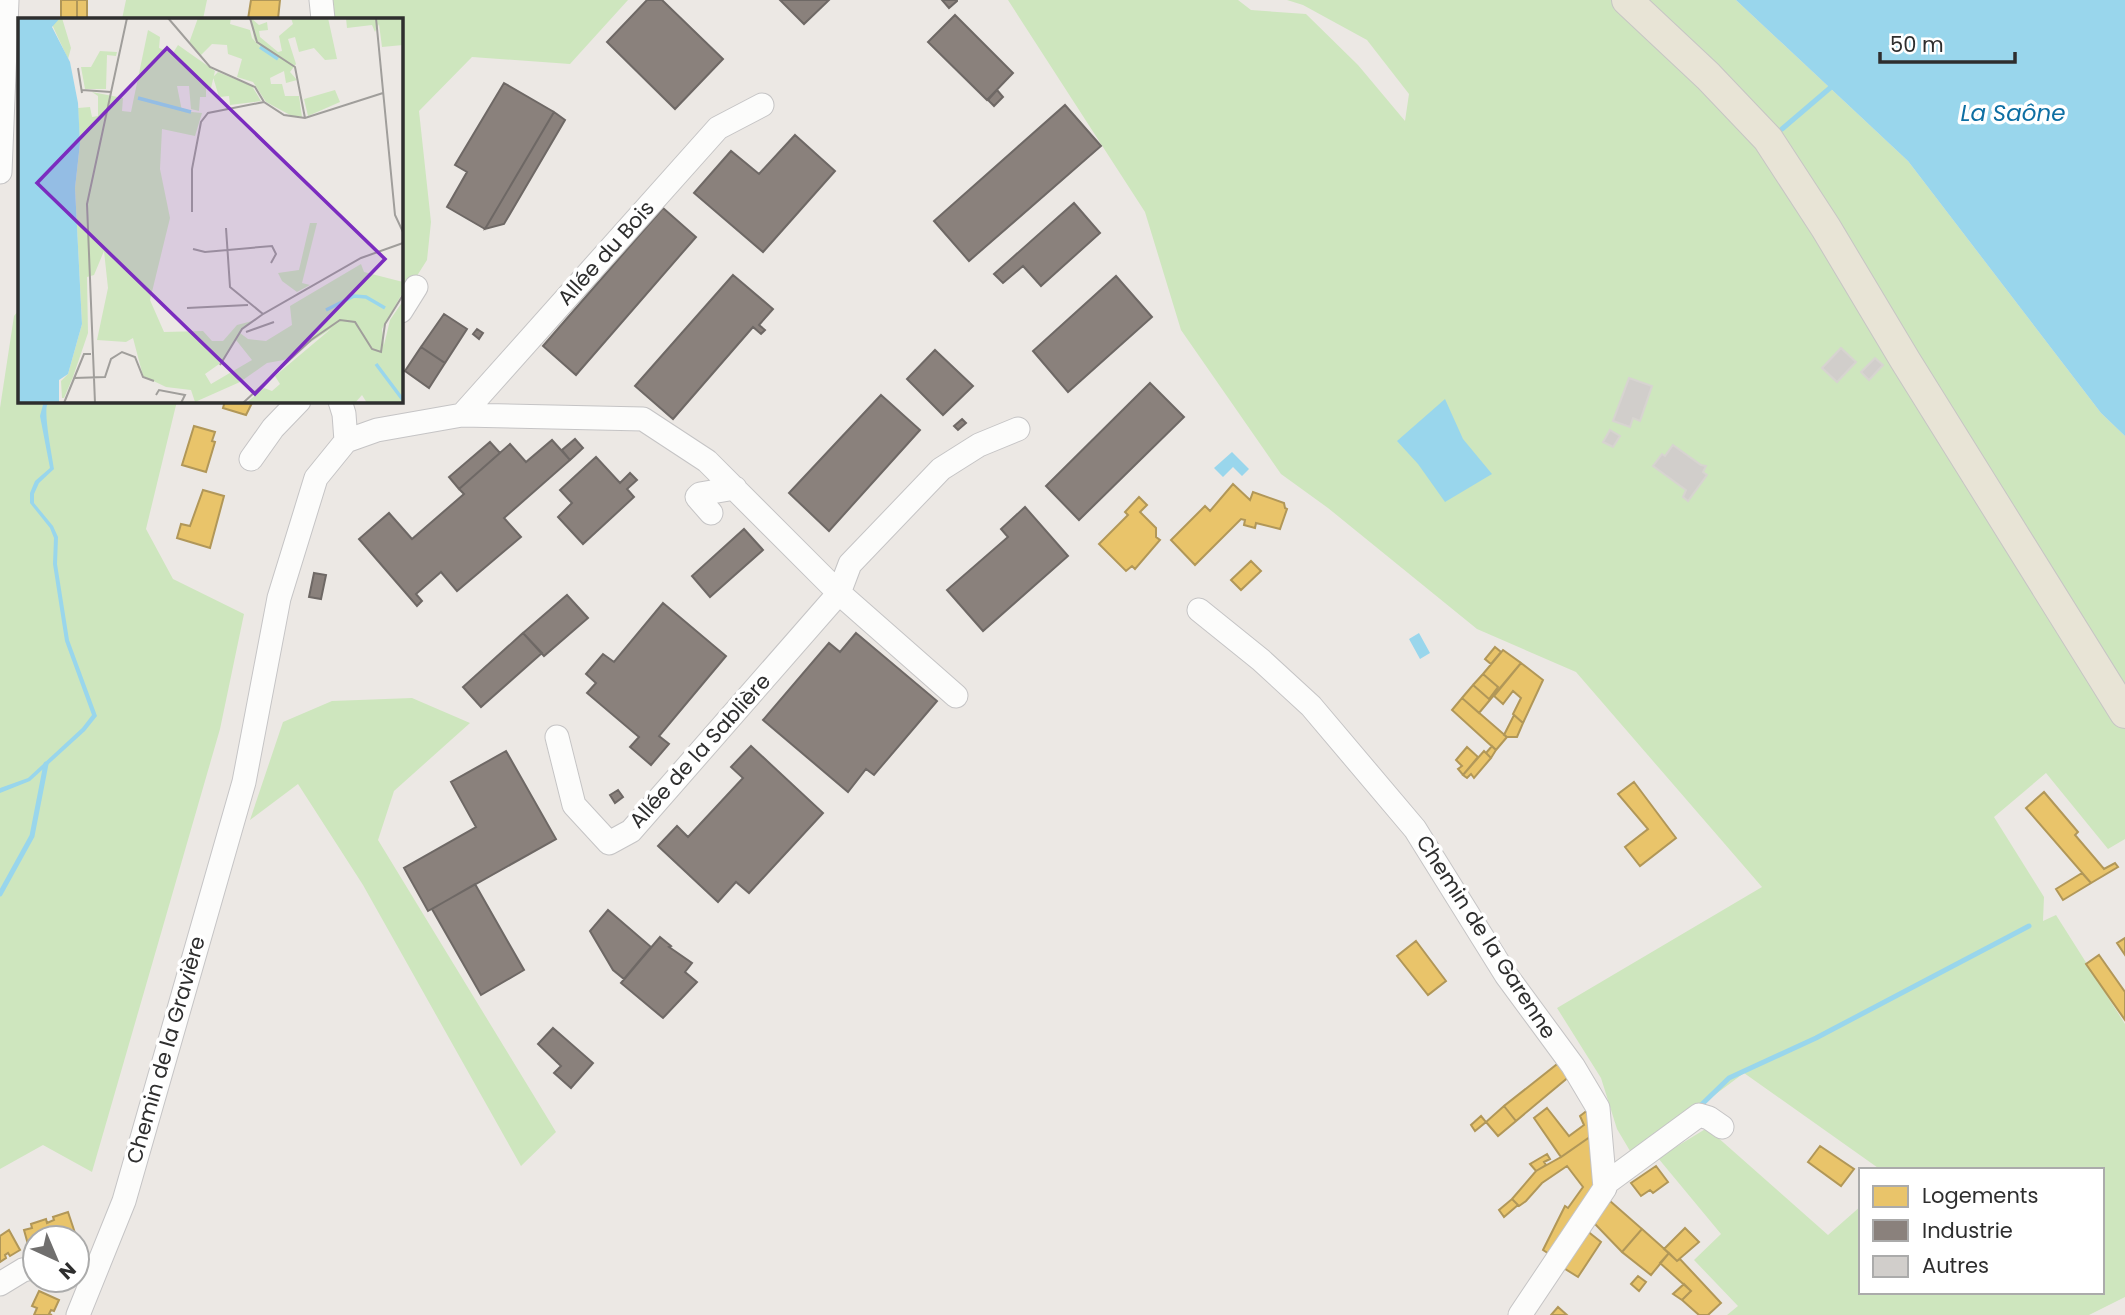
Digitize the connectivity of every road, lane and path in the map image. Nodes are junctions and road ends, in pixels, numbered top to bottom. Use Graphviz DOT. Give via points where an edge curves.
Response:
graph roads {
  1 [pos="7,0"];
  2 [pos="321,0"];
  3 [pos="1628,0"];
  4 [pos="323,18"];
  5 [pos="762,104"];
  6 [pos="0,172"];
  7 [pos="416,287"];
  8 [pos="402,309"];
  9 [pos="298,402"];
  10 [pos="343,404"];
  11 [pos="462,415"];
  12 [pos="1018,429"];
  13 [pos="346,441"];
  14 [pos="251,459"];
  15 [pos="735,488"];
  16 [pos="711,513"];
  17 [pos="839,593"];
  18 [pos="1199,610"];
  19 [pos="956,696"];
  20 [pos="2125,713"];
  21 [pos="557,737"];
  22 [pos="1722,1127"];
  23 [pos="1605,1184"];
  24 [pos="91,1265"];
  25 [pos="21,1271"];
  26 [pos="0,1284"];
  27 [pos="81,1294"];
  28 [pos="78,1315"];
  29 [pos="1520,1315"];
  1 -- 6 [label="street"];
  2 -- 4 [label="street"];
  3 -- 20 [label="main road" via="1768,139"];
  5 -- 11 [label="street, Allée du Bois" via="718,128"];
  7 -- 8 [label="street"];
  9 -- 14 [label="street"];
  10 -- 13 [label="street"];
  11 -- 13 [label="street" via="377,430"];
  11 -- 15 [label="street" via="643,419 707,461"];
  12 -- 17 [label="street" via="979,445 941,469 850,564"];
  13 -- 24 [label="street, Chemin de la Gravière" via="316,478 279,598 244,782 124,1201"];
  15 -- 16 [label="street" via="696,497"];
  15 -- 17 [label="street"];
  17 -- 19 [label="street"];
  17 -- 21 [label="street, Allée de la Sablière" via="631,831 609,843 574,805"];
  18 -- 23 [label="street, Chemin de la Garenne" via="1311,706 1415,829 1506,975 1598,1108"];
  22 -- 23 [label="street" via="1699,1115"];
  23 -- 29 [label="street"];
  25 -- 26 [label="street"];
  27 -- 28 [label="street, Chemin de la Gravière"];
}
